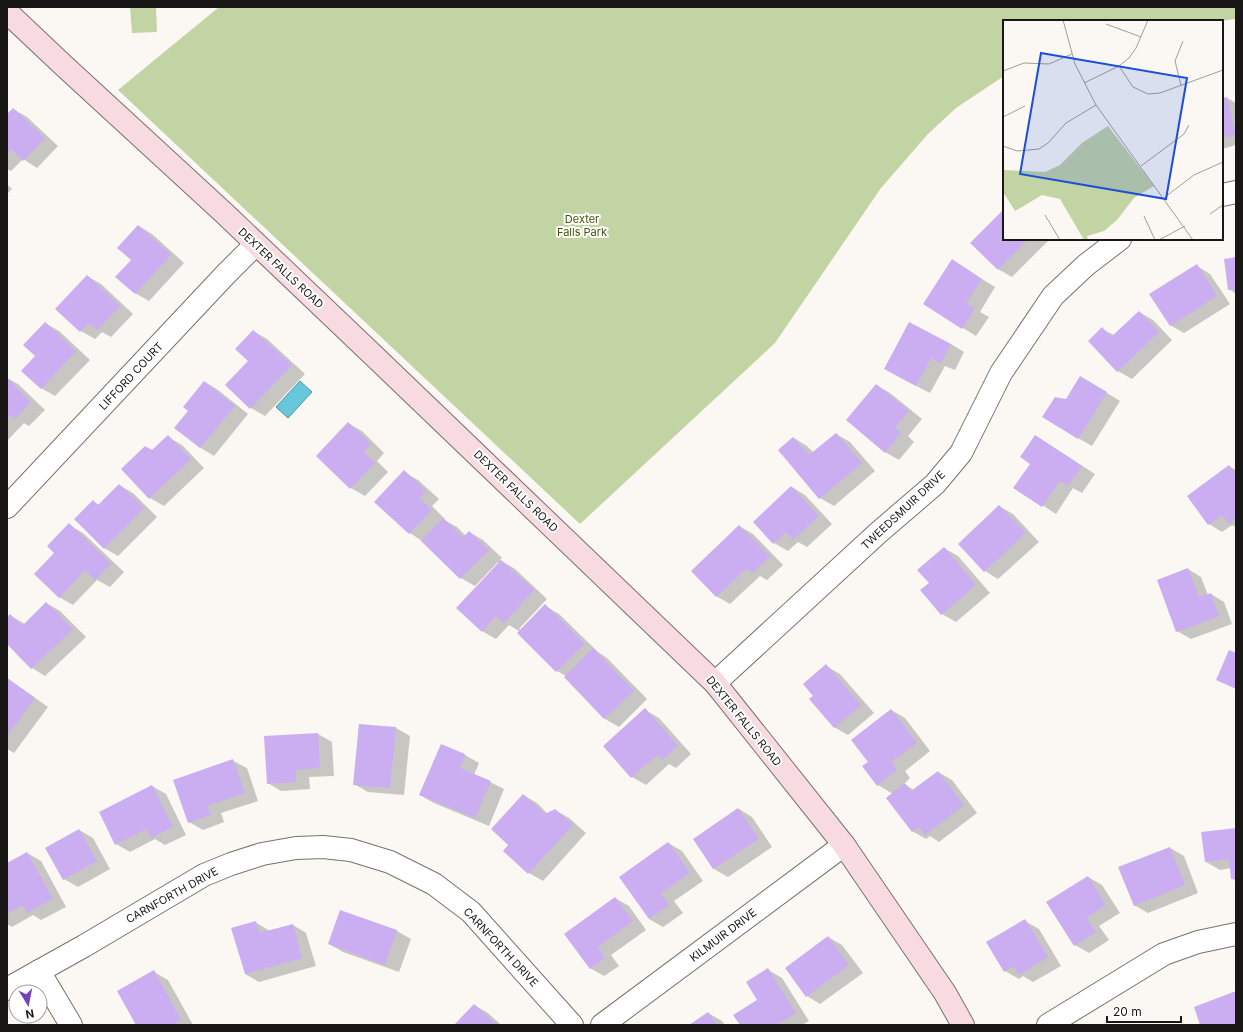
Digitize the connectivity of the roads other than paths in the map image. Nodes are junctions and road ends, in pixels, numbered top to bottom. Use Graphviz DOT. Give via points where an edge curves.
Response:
graph roads {
  1 [pos="8,16"];
  2 [pos="1236,192"];
  3 [pos="1223,195"];
  4 [pos="1119,240"];
  5 [pos="256,245"];
  6 [pos="7,507"];
  7 [pos="715,683"];
  8 [pos="844,845"];
  9 [pos="1236,934"];
  10 [pos="39,971"];
  11 [pos="7,989"];
  12 [pos="71,1025"];
  13 [pos="572,1025"];
  14 [pos="602,1025"];
  15 [pos="963,1025"];
  16 [pos="1048,1025"];
  1 -- 5 [label="street, DEXTER FALLS ROAD"];
  2 -- 3 [label="street"];
  4 -- 7 [label="street, TWEEDSMUIR DRIVE" via="1052,296 1002,373 961,453 934,484"];
  5 -- 6 [label="street, LIFFORD COURT"];
  5 -- 7 [label="street, DEXTER FALLS ROAD"];
  7 -- 8 [label="street, DEXTER FALLS ROAD"];
  8 -- 14 [label="street, KILMUIR DRIVE"];
  8 -- 15 [label="street, DEXTER FALLS ROAD" via="945,993"];
  9 -- 16 [label="street" via="1198,942 1164,954"];
  10 -- 11 [label="street, CARNFORTH DRIVE"];
  10 -- 12 [label="street"];
  10 -- 13 [label="street, CARNFORTH DRIVE" via="204,875 262,854 296,848 323,847 351,850 390,862 434,884 470,912"];
}
